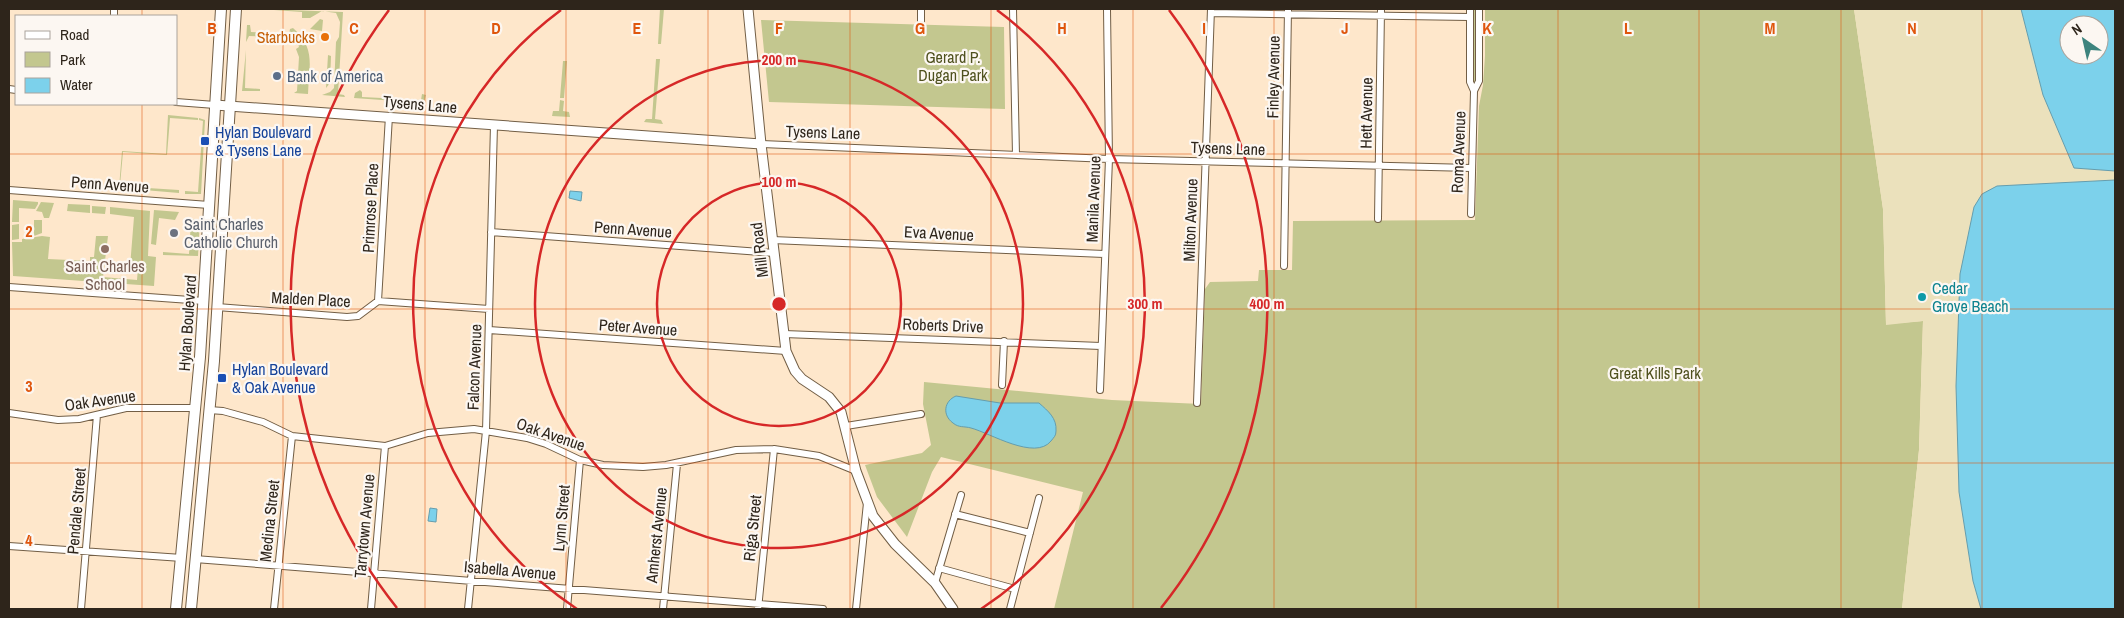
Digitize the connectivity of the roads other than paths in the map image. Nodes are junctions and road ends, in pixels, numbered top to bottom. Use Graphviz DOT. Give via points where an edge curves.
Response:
graph roads {
  1 [pos="221,9"];
  2 [pos="236,9"];
  3 [pos="748,9"];
  4 [pos="921,9"];
  5 [pos="1013,9"];
  6 [pos="1107,9"];
  7 [pos="1470,9"];
  8 [pos="1479,9"];
  9 [pos="1211,11"];
  10 [pos="1288,12"];
  11 [pos="1381,12"];
  12 [pos="1469,17"];
  13 [pos="921,22"];
  14 [pos="1474,91"];
  15 [pos="178,102"];
  16 [pos="215,105"];
  17 [pos="232,106"];
  18 [pos="389,116"];
  19 [pos="494,125"];
  20 [pos="761,144"];
  21 [pos="1016,155"];
  22 [pos="1109,159"];
  23 [pos="1206,162"];
  24 [pos="1286,165"];
  25 [pos="1379,166"];
  26 [pos="1471,168"];
  27 [pos="9,190"];
  28 [pos="209,205"];
  29 [pos="1471,214"];
  30 [pos="1378,218"];
  31 [pos="491,232"];
  32 [pos="772,240"];
  33 [pos="774,253"];
  34 [pos="1104,254"];
  35 [pos="1284,266"];
  36 [pos="9,287"];
  37 [pos="204,301"];
  38 [pos="378,301"];
  39 [pos="217,307"];
  40 [pos="489,309"];
  41 [pos="489,330"];
  42 [pos="784,334"];
  43 [pos="1004,341"];
  44 [pos="1101,346"];
  45 [pos="786,351"];
  46 [pos="1002,385"];
  47 [pos="1100,390"];
  48 [pos="1197,403"];
  49 [pos="196,408"];
  50 [pos="209,410"];
  51 [pos="9,413"];
  52 [pos="921,414"];
  53 [pos="97,415"];
  54 [pos="846,426"];
  55 [pos="486,430"];
  56 [pos="292,436"];
  57 [pos="385,446"];
  58 [pos="774,449"];
  59 [pos="580,460"];
  60 [pos="677,464"];
  61 [pos="856,471"];
  62 [pos="961,495"];
  63 [pos="1039,498"];
  64 [pos="867,502"];
  65 [pos="955,514"];
  66 [pos="1030,533"];
  67 [pos="9,546"];
  68 [pos="86,552"];
  69 [pos="182,558"];
  70 [pos="195,559"];
  71 [pos="278,567"];
  72 [pos="939,568"];
  73 [pos="374,574"];
  74 [pos="471,580"];
  75 [pos="935,583"];
  76 [pos="569,589"];
  77 [pos="1015,589"];
  78 [pos="664,597"];
  79 [pos="758,606"];
  80 [pos="81,609"];
  81 [pos="176,609"];
  82 [pos="191,609"];
  83 [pos="274,609"];
  84 [pos="371,609"];
  85 [pos="468,609"];
  86 [pos="567,609"];
  87 [pos="663,609"];
  88 [pos="823,609"];
  89 [pos="856,609"];
  90 [pos="953,609"];
  91 [pos="1010,609"];
  1 -- 16 [label="main road, Hylan Boulevard"];
  2 -- 17 [label="main road, Hylan Boulevard"];
  3 -- 20 [label="street, Mill Road"];
  4 -- 13 [label="street"];
  5 -- 21 [label="street"];
  6 -- 22 [label="street, Manila Avenue"];
  7 -- 12 [label="street, Roma Avenue"];
  8 -- 14 [label="street, Roma Avenue" via="1479,81"];
  9 -- 10 [label="street"];
  9 -- 23 [label="street, Milton Avenue"];
  10 -- 11 [label="street"];
  10 -- 24 [label="street, Finley Avenue"];
  11 -- 12 [label="street"];
  11 -- 25 [label="street, Hett Avenue"];
  12 -- 14 [label="street, Roma Avenue" via="1470,82"];
  14 -- 26 [label="street, Roma Avenue"];
  15 -- 16 [label="street, Tysens Lane"];
  16 -- 17 [label="street, Tysens Lane"];
  16 -- 28 [label="main road, Hylan Boulevard"];
  17 -- 18 [label="street, Tysens Lane"];
  17 -- 39 [label="main road, Hylan Boulevard"];
  18 -- 19 [label="street, Tysens Lane"];
  18 -- 38 [label="street, Primrose Place"];
  19 -- 20 [label="street, Tysens Lane"];
  19 -- 31 [label="street, Falcon Avenue"];
  20 -- 21 [label="street, Tysens Lane"];
  20 -- 32 [label="street, Mill Road"];
  21 -- 22 [label="street, Tysens Lane"];
  22 -- 23 [label="street, Tysens Lane"];
  22 -- 34 [label="street, Manila Avenue"];
  23 -- 24 [label="street, Tysens Lane"];
  23 -- 48 [label="street, Milton Avenue"];
  24 -- 25 [label="street, Tysens Lane"];
  24 -- 35 [label="street, Finley Avenue"];
  25 -- 26 [label="street, Tysens Lane"];
  25 -- 30 [label="street, Hett Avenue"];
  26 -- 29 [label="street, Roma Avenue"];
  27 -- 28 [label="street, Penn Avenue"];
  28 -- 37 [label="main road, Hylan Boulevard"];
  31 -- 33 [label="street, Penn Avenue"];
  31 -- 40 [label="street, Falcon Avenue"];
  32 -- 33 [label="street, Mill Road"];
  32 -- 34 [label="street, Eva Avenue"];
  33 -- 42 [label="street, Mill Road"];
  34 -- 44 [label="street, Manila Avenue"];
  36 -- 37 [label="street"];
  37 -- 49 [label="main road, Hylan Boulevard"];
  38 -- 39 [label="street, Malden Place" via="358,316 347,317"];
  38 -- 40 [label="street"];
  39 -- 50 [label="main road, Hylan Boulevard"];
  40 -- 41 [label="street, Falcon Avenue"];
  41 -- 45 [label="street, Peter Avenue"];
  41 -- 55 [label="street, Falcon Avenue"];
  42 -- 43 [label="street, Roberts Drive"];
  42 -- 45 [label="street, Mill Road"];
  43 -- 44 [label="street, Roberts Drive"];
  43 -- 46 [label="street"];
  44 -- 47 [label="street, Manila Avenue"];
  45 -- 54 [label="street, Mill Road" via="802,379 836,404"];
  49 -- 53 [label="street, Oak Avenue" via="126,408"];
  49 -- 69 [label="main road, Hylan Boulevard"];
  50 -- 56 [label="street, Oak Avenue" via="254,419"];
  50 -- 70 [label="main road, Hylan Boulevard"];
  51 -- 53 [label="street, Oak Avenue" via="58,420"];
  52 -- 54 [label="street"];
  53 -- 68 [label="street, Pendale Street"];
  54 -- 61 [label="street, Mill Road"];
  55 -- 57 [label="street, Oak Avenue" via="428,433"];
  55 -- 59 [label="street, Oak Avenue" via="527,438"];
  55 -- 74 [label="street, Falcon Avenue"];
  56 -- 57 [label="street, Oak Avenue"];
  56 -- 71 [label="street, Medina Street"];
  57 -- 73 [label="street, Tarrytown Avenue"];
  58 -- 60 [label="street, Oak Avenue" via="736,450"];
  58 -- 61 [label="street, Oak Avenue" via="819,456"];
  58 -- 79 [label="street, Riga Street"];
  59 -- 60 [label="street, Oak Avenue" via="623,467"];
  59 -- 76 [label="street, Lynn Street"];
  60 -- 78 [label="street, Amherst Avenue"];
  61 -- 64 [label="street, Mill Road"];
  62 -- 65 [label="street"];
  63 -- 66 [label="street"];
  64 -- 75 [label="street, Mill Road" via="881,528"];
  64 -- 89 [label="street"];
  65 -- 66 [label="street"];
  65 -- 72 [label="street"];
  66 -- 77 [label="street"];
  67 -- 68 [label="street"];
  68 -- 69 [label="street"];
  68 -- 80 [label="street, Pendale Street"];
  69 -- 81 [label="main road, Hylan Boulevard"];
  70 -- 71 [label="street, Isabella Avenue"];
  70 -- 82 [label="main road, Hylan Boulevard"];
  71 -- 73 [label="street, Isabella Avenue"];
  71 -- 83 [label="street, Medina Street"];
  72 -- 75 [label="street"];
  72 -- 77 [label="street"];
  73 -- 74 [label="street, Isabella Avenue"];
  73 -- 84 [label="street, Tarrytown Avenue"];
  74 -- 76 [label="street, Isabella Avenue"];
  74 -- 85 [label="street, Falcon Avenue"];
  75 -- 90 [label="street, Mill Road"];
  76 -- 78 [label="street, Isabella Avenue"];
  76 -- 86 [label="street, Lynn Street"];
  77 -- 91 [label="street"];
  78 -- 79 [label="street, Isabella Avenue"];
  78 -- 87 [label="street, Amherst Avenue"];
  79 -- 88 [label="street, Isabella Avenue"];
}
